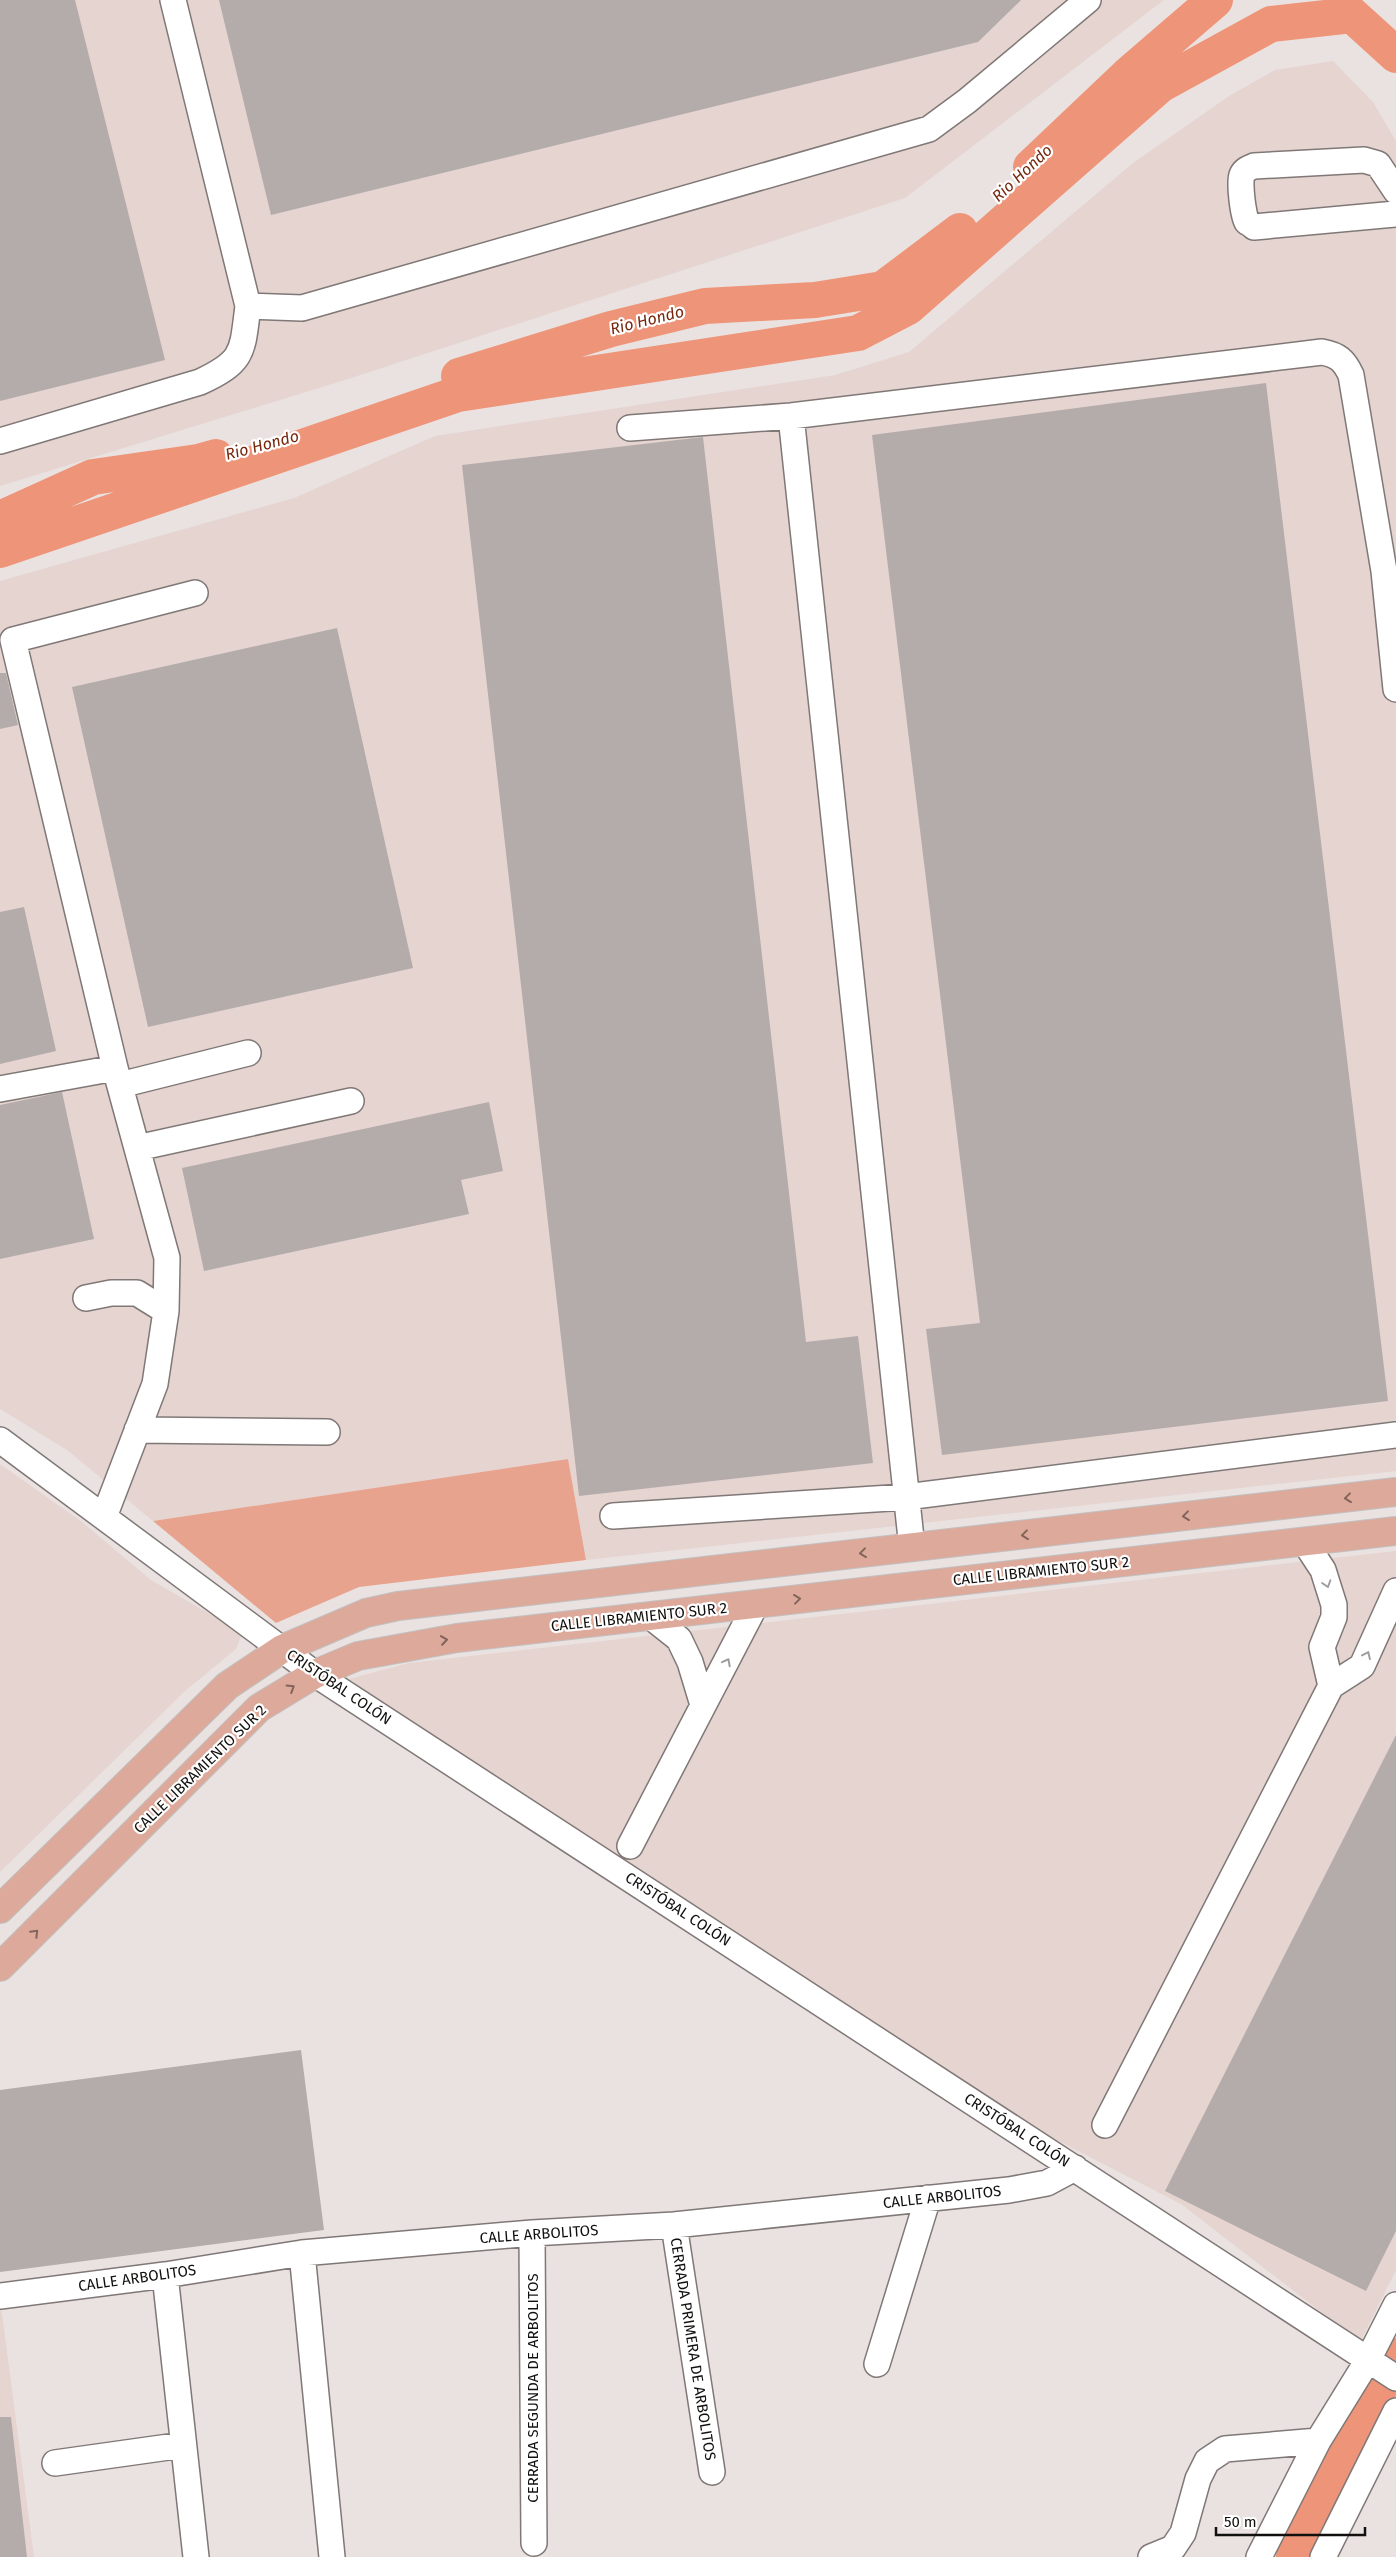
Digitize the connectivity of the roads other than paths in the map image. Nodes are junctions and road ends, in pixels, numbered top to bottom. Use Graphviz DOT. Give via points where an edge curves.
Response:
graph roads {
  1 [pos="173,0"];
  2 [pos="1088,0"];
  3 [pos="1396,191"];
  4 [pos="1396,214"];
  5 [pos="248,306"];
  6 [pos="791,416"];
  7 [pos="630,428"];
  8 [pos="0,441"];
  9 [pos="1390,570"];
  10 [pos="195,593"];
  11 [pos="1396,689"];
  12 [pos="248,1053"];
  13 [pos="118,1076"];
  14 [pos="0,1089"];
  15 [pos="351,1101"];
  16 [pos="137,1148"];
  17 [pos="86,1298"];
  18 [pos="166,1311"];
  19 [pos="137,1430"];
  20 [pos="327,1432"];
  21 [pos="1396,1434"];
  22 [pos="0,1440"];
  23 [pos="1396,1492"];
  24 [pos="906,1497"];
  25 [pos="613,1516"];
  26 [pos="104,1517"];
  27 [pos="1396,1531"];
  28 [pos="1304,1541"];
  29 [pos="912,1548"];
  30 [pos="917,1585"];
  31 [pos="571,1587"];
  32 [pos="1396,1591"];
  33 [pos="756,1604"];
  34 [pos="650,1616"];
  35 [pos="576,1624"];
  36 [pos="282,1649"];
  37 [pos="315,1674"];
  38 [pos="1331,1686"];
  39 [pos="703,1704"];
  40 [pos="630,1846"];
  41 [pos="0,1909"];
  42 [pos="0,1967"];
  43 [pos="1105,2126"];
  44 [pos="1075,2168"];
  45 [pos="928,2198"];
  46 [pos="674,2225"];
  47 [pos="532,2233"];
  48 [pos="302,2253"];
  49 [pos="165,2275"];
  50 [pos="0,2296"];
  51 [pos="1396,2305"];
  52 [pos="877,2364"];
  53 [pos="1381,2369"];
  54 [pos="1396,2411"];
  55 [pos="1318,2441"];
  56 [pos="183,2445"];
  57 [pos="55,2463"];
  58 [pos="712,2472"];
  59 [pos="534,2543"];
  60 [pos="196,2557"];
  61 [pos="332,2557"];
  62 [pos="1152,2557"];
  63 [pos="1259,2557"];
  64 [pos="1323,2557"];
  1 -- 5 [label="street"];
  2 -- 5 [label="street" via="929,130 302,308"];
  3 -- 4 [label="street" via="1378,164 1364,160 1254,166 1242,175 1240,183 1245,215 1254,227"];
  5 -- 8 [label="street" via="242,352 222,372 200,382"];
  6 -- 7 [label="street"];
  6 -- 9 [label="street" via="1322,352 1335,354 1346,363 1350,375"];
  6 -- 24 [label="street"];
  9 -- 11 [label="street"];
  10 -- 13 [label="street" via="13,640"];
  12 -- 13 [label="street"];
  13 -- 14 [label="street"];
  13 -- 16 [label="street"];
  15 -- 16 [label="street"];
  16 -- 18 [label="street" via="167,1258"];
  17 -- 18 [label="street" via="111,1293 137,1294"];
  18 -- 19 [label="street" via="155,1384"];
  19 -- 20 [label="street"];
  19 -- 26 [label="street"];
  21 -- 24 [label="street"];
  22 -- 26 [label="street, CRISTÓBAL COLÓN"];
  23 -- 29 [label="main road, one-way"];
  24 -- 25 [label="street"];
  24 -- 29 [label="street"];
  26 -- 36 [label="street, CRISTÓBAL COLÓN"];
  27 -- 28 [label="main road, CALLE LIBRAMIENTO SUR 2"];
  28 -- 30 [label="main road, CALLE LIBRAMIENTO SUR 2"];
  28 -- 38 [label="street, one-way" via="1323,1570 1334,1605 1334,1617 1322,1647"];
  29 -- 30 [label="main road"];
  29 -- 31 [label="main road, one-way"];
  33 -- 30 [label="main road, CALLE LIBRAMIENTO SUR 2, one-way"];
  31 -- 35 [label="main road"];
  31 -- 36 [label="main road" via="374,1611"];
  38 -- 32 [label="street, one-way" via="1362,1666"];
  33 -- 34 [label="main road, CALLE LIBRAMIENTO SUR 2"];
  39 -- 33 [label="street, one-way"];
  34 -- 35 [label="main road, CALLE LIBRAMIENTO SUR 2"];
  34 -- 39 [label="street" via="679,1639"];
  37 -- 35 [label="main road, CALLE LIBRAMIENTO SUR 2, one-way" via="358,1656 392,1648"];
  36 -- 37 [label="street, CRISTÓBAL COLÓN"];
  36 -- 41 [label="main road" via="228,1686"];
  42 -- 37 [label="main road, CALLE LIBRAMIENTO SUR 2, one-way" via="259,1708"];
  37 -- 44 [label="street, CRISTÓBAL COLÓN"];
  38 -- 43 [label="street"];
  39 -- 40 [label="street"];
  44 -- 45 [label="street, CALLE ARBOLITOS" via="1047,2183"];
  44 -- 53 [label="street, CRISTÓBAL COLÓN"];
  45 -- 46 [label="street, CALLE ARBOLITOS"];
  45 -- 52 [label="street"];
  46 -- 47 [label="street, CALLE ARBOLITOS"];
  46 -- 58 [label="street, CERRADA PRIMERA DE ARBOLITOS"];
  47 -- 48 [label="street, CALLE ARBOLITOS"];
  47 -- 59 [label="street, CERRADA SEGUNDA DE ARBOLITOS"];
  48 -- 49 [label="street, CALLE ARBOLITOS"];
  48 -- 61 [label="street"];
  49 -- 50 [label="street, CALLE ARBOLITOS"];
  49 -- 56 [label="street"];
  51 -- 53 [label="street"];
  53 -- 55 [label="street"];
  54 -- 64 [label="street"];
  55 -- 62 [label="street" via="1225,2450 1208,2460 1198,2479 1183,2533 1173,2548"];
  55 -- 63 [label="street"];
  56 -- 57 [label="street"];
  56 -- 60 [label="street"];
}
